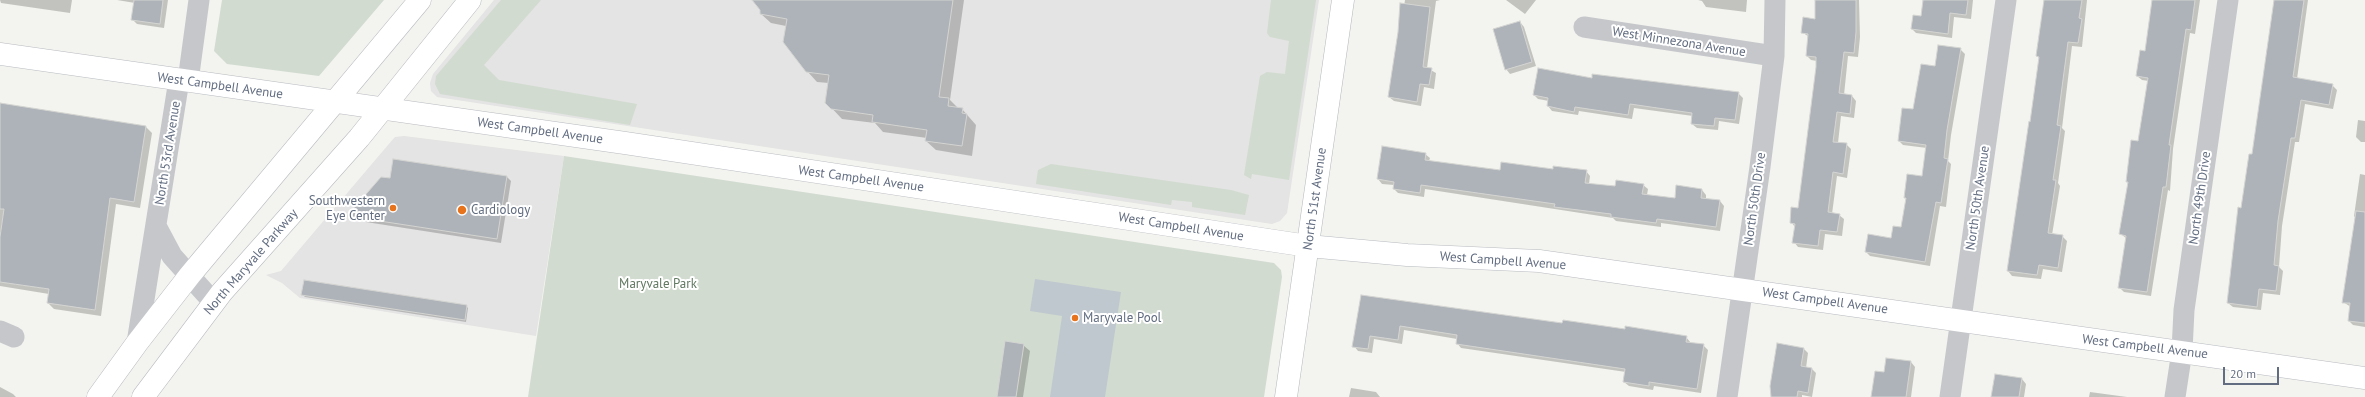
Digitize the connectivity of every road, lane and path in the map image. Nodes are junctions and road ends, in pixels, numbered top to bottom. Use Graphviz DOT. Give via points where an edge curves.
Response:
graph roads {
  1 [pos="199,0"];
  2 [pos="420,0"];
  3 [pos="461,0"];
  4 [pos="470,0"];
  5 [pos="1344,0"];
  6 [pos="1775,0"];
  7 [pos="2006,0"];
  8 [pos="2228,0"];
  9 [pos="449,26"];
  10 [pos="1584,27"];
  11 [pos="0,54"];
  12 [pos="1774,56"];
  13 [pos="184,81"];
  14 [pos="336,103"];
  15 [pos="382,110"];
  16 [pos="156,226"];
  17 [pos="1308,246"];
  18 [pos="190,275"];
  19 [pos="1742,289"];
  20 [pos="214,303"];
  21 [pos="1960,321"];
  22 [pos="137,343"];
  23 [pos="2182,351"];
  24 [pos="2365,378"];
  25 [pos="98,397"];
  26 [pos="143,397"];
  27 [pos="1286,397"];
  28 [pos="1727,397"];
  29 [pos="1950,397"];
  30 [pos="2175,397"];
  1 -- 13 [label="street, North 53rd Avenue"];
  2 -- 14 [label="street"];
  3 -- 9 [label="street"];
  4 -- 9 [label="street, North Maryvale Parkway"];
  5 -- 17 [label="street, North 51st Avenue"];
  6 -- 12 [label="street, North 50th Drive"];
  7 -- 21 [label="street, North 50th Avenue"];
  8 -- 23 [label="street, North 49th Drive" via="2184,310"];
  9 -- 15 [label="street, North Maryvale Parkway"];
  10 -- 12 [label="street, West Minnezona Avenue"];
  11 -- 13 [label="street, West Campbell Avenue"];
  12 -- 19 [label="street, North 50th Drive"];
  13 -- 14 [label="street, West Campbell Avenue"];
  13 -- 16 [label="street, North 53rd Avenue"];
  14 -- 15 [label="street, West Campbell Avenue"];
  14 -- 18 [label="street"];
  15 -- 17 [label="street, West Campbell Avenue" via="625,143"];
  15 -- 20 [label="street, North Maryvale Parkway"];
  16 -- 18 [label="street" via="172,256"];
  16 -- 22 [label="street, North 53rd Avenue"];
  17 -- 19 [label="street, West Campbell Avenue" via="1407,255 1539,261"];
  17 -- 27 [label="street, North 51st Avenue"];
  18 -- 20 [label="street"];
  18 -- 22 [label="street"];
  19 -- 21 [label="street, West Campbell Avenue"];
  19 -- 28 [label="street, North 50th Drive"];
  20 -- 26 [label="street, North Maryvale Parkway"];
  21 -- 23 [label="street, West Campbell Avenue"];
  21 -- 29 [label="street, North 50th Avenue"];
  22 -- 25 [label="street"];
  23 -- 24 [label="street, West Campbell Avenue"];
  23 -- 30 [label="street, North 49th Drive"];
}
